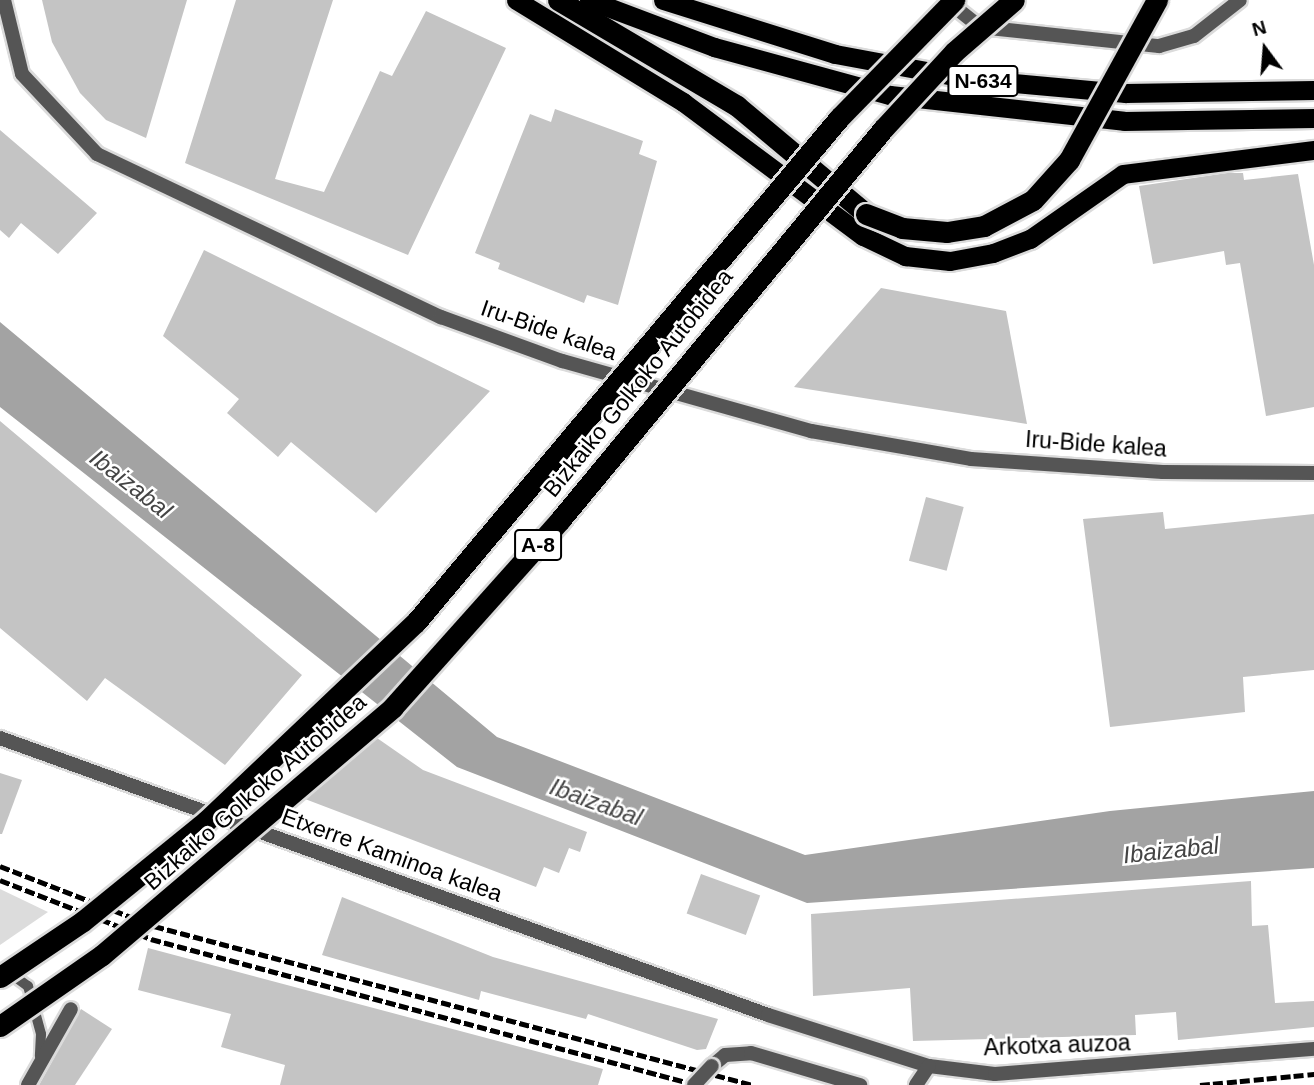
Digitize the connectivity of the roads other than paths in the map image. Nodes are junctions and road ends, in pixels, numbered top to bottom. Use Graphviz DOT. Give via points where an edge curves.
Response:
graph roads {
  1 [pos="516,0"];
  2 [pos="558,0"];
  3 [pos="590,0"];
  4 [pos="663,0"];
  5 [pos="946,0"];
  6 [pos="954,0"];
  7 [pos="1014,0"];
  8 [pos="1157,0"];
  9 [pos="1240,0"];
  10 [pos="3,9"];
  11 [pos="1314,90"];
  12 [pos="1314,118"];
  13 [pos="1314,150"];
  14 [pos="1314,473"];
  15 [pos="0,738"];
  16 [pos="0,966"];
  17 [pos="0,977"];
  18 [pos="71,1009"];
  19 [pos="768,1015"];
  20 [pos="0,1026"];
  21 [pos="1314,1049"];
  22 [pos="40,1056"];
  23 [pos="929,1066"];
  24 [pos="28,1085"];
  25 [pos="694,1085"];
  26 [pos="860,1085"];
  27 [pos="916,1085"];
  1 -- 13 [label="highway" via="683,102 863,236 905,256 950,261 993,253 1030,239 1123,174"];
  2 -- 8 [label="highway, bridge" via="737,106 866,214 902,228 947,232 984,226 1033,200 1069,160"];
  3 -- 12 [label="highway, N-634" via="714,47 890,95 1110,120"];
  4 -- 11 [label="highway, N-634" via="835,54 970,79 1125,93"];
  5 -- 9 [label="street" via="980,27 1159,46 1194,36"];
  6 -- 17 [label="highway, Bizkaiko Golkoko Autobidea / A-8, bridge" via="839,118 416,622 206,821 83,921"];
  7 -- 20 [label="highway, Bizkaiko Golkoko Autobidea / A-8, bridge" via="883,129 560,520 393,708 124,938"];
  10 -- 14 [label="street, Iru-Bide kalea" via="22,74 97,154 441,317 562,361 811,431 971,459 1163,472"];
  15 -- 19 [label="street, Etxerre Kaminoa kalea"];
  16 -- 22 [label="lane" via="28,986 41,1034"];
  18 -- 22 [label="street"];
  19 -- 23 [label="street, Arkotxa auzoa"];
  21 -- 23 [label="street, Arkotxa auzoa" via="995,1074"];
  22 -- 24 [label="street"];
  23 -- 27 [label="street"];
  25 -- 26 [label="street, bridge" via="725,1055 751,1053"];
}
